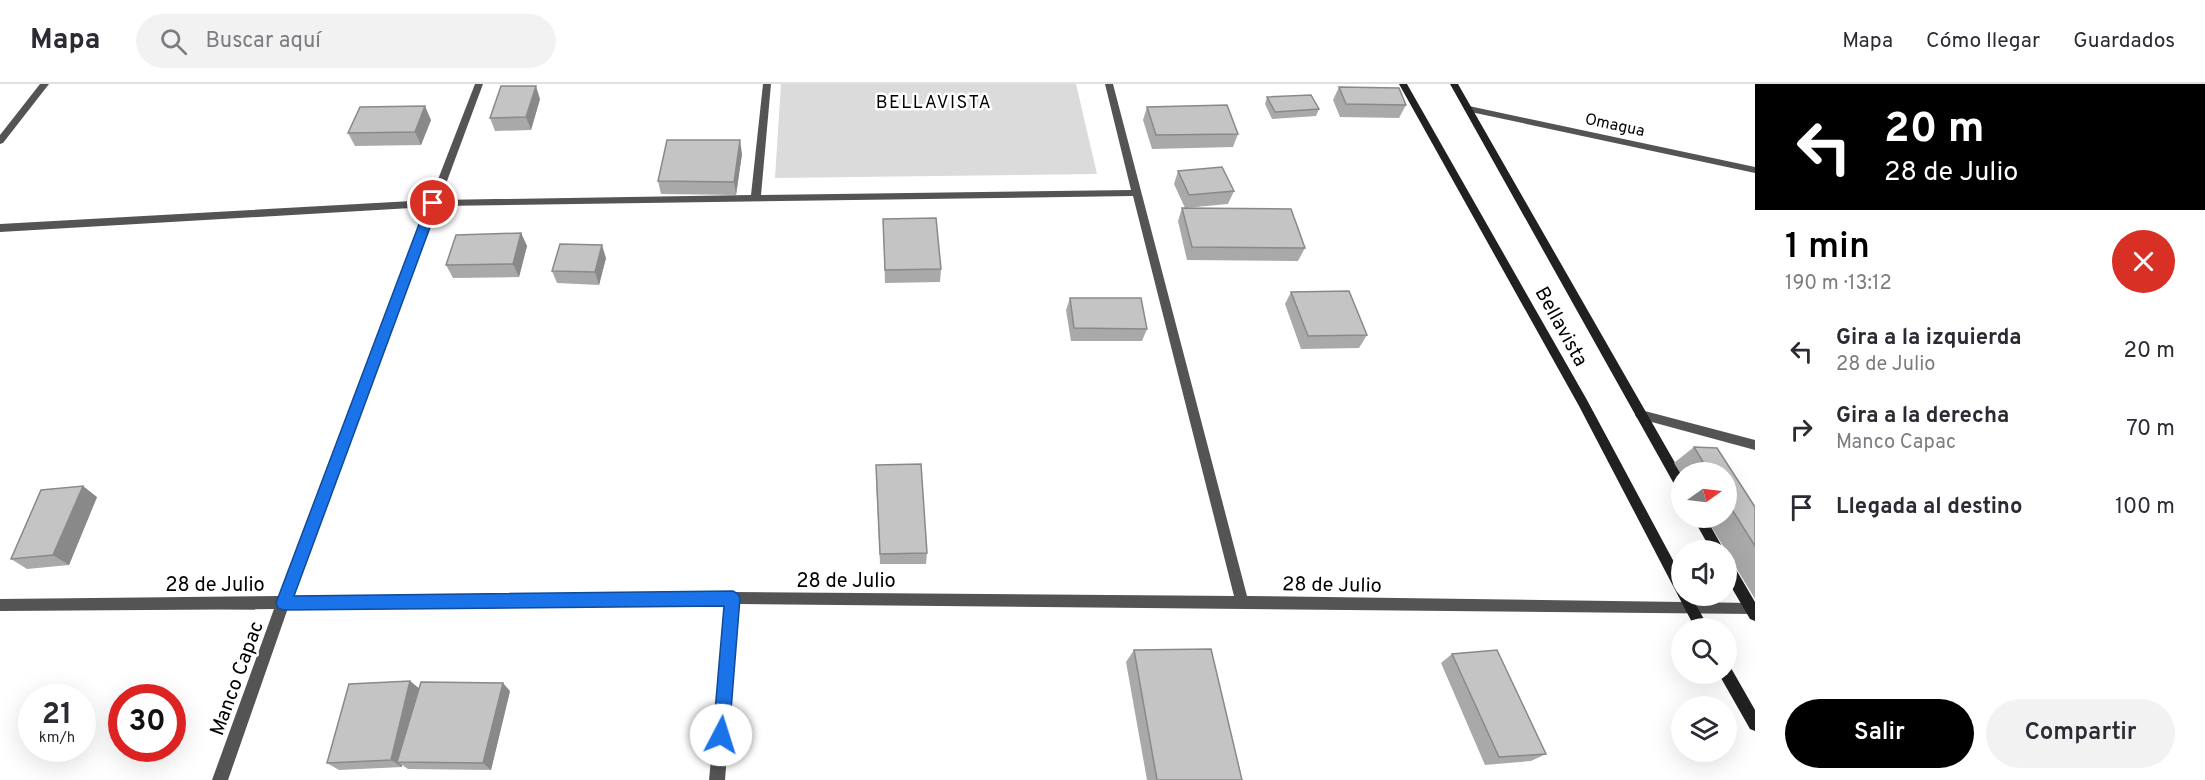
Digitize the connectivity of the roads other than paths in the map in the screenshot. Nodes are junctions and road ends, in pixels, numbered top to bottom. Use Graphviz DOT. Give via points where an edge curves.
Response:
graph roads {
  1 [pos="45,84"];
  2 [pos="479,84"];
  3 [pos="767,84"];
  4 [pos="1109,84"];
  5 [pos="1403,84"];
  6 [pos="1454,84"];
  7 [pos="1469,109"];
  8 [pos="0,141"];
  9 [pos="1755,170"];
  10 [pos="1137,193"];
  11 [pos="756,199"];
  12 [pos="433,203"];
  13 [pos="0,228"];
  14 [pos="1641,415"];
  15 [pos="1755,445"];
  16 [pos="1671,468"];
  17 [pos="1671,570"];
  18 [pos="1737,585"];
  19 [pos="733,598"];
  20 [pos="1242,602"];
  21 [pos="283,603"];
  22 [pos="0,605"];
  23 [pos="1689,606"];
  24 [pos="1691,609"];
  25 [pos="1753,612"];
  26 [pos="1696,618"];
  27 [pos="1732,684"];
  28 [pos="1755,724"];
  29 [pos="220,780"];
  30 [pos="717,780"];
  1 -- 8 [label="street"];
  2 -- 12 [label="street, Manco Capac"];
  3 -- 11 [label="street"];
  4 -- 10 [label="street"];
  5 -- 17 [label="street, Bellavista" via="1583,404"];
  6 -- 7 [label="street, Bellavista"];
  7 -- 9 [label="street, Omagua"];
  7 -- 14 [label="street, Bellavista"];
  10 -- 11 [label="street"];
  10 -- 20 [label="street"];
  11 -- 12 [label="street"];
  12 -- 13 [label="street"];
  12 -- 21 [label="street, Manco Capac"];
  14 -- 15 [label="street"];
  14 -- 16 [label="street, Bellavista"];
  18 -- 25 [label="street"];
  19 -- 20 [label="street, 28 de Julio"];
  19 -- 21 [label="street, 28 de Julio"];
  19 -- 30 [label="street"];
  20 -- 24 [label="street, 28 de Julio"];
  21 -- 22 [label="street, 28 de Julio"];
  21 -- 29 [label="street, Manco Capac"];
  23 -- 24 [label="street"];
  24 -- 25 [label="street, 28 de Julio"];
  24 -- 26 [label="street"];
  27 -- 28 [label="street"];
}
